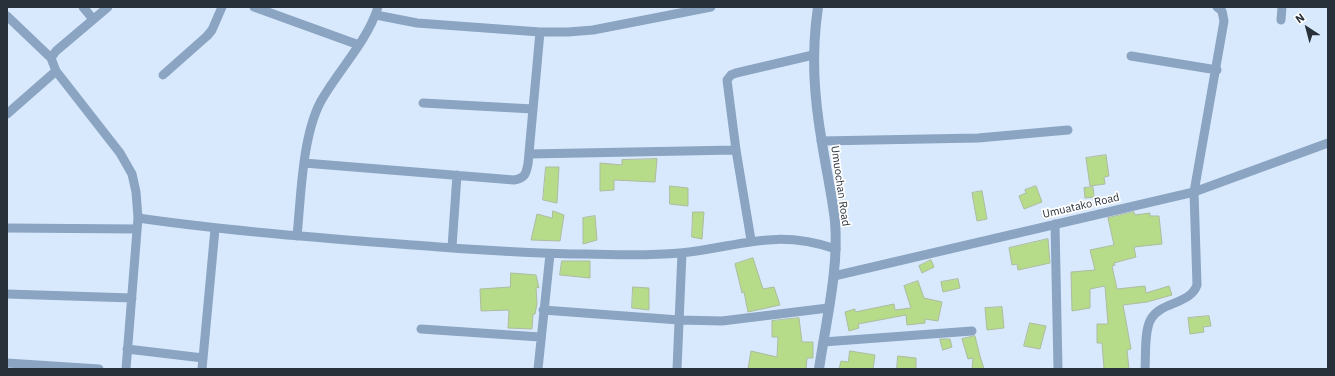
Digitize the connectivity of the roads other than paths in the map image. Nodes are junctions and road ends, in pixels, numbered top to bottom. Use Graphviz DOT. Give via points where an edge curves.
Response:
graph roads {
  1 [pos="83,7"];
  2 [pos="108,7"];
  3 [pos="222,7"];
  4 [pos="254,7"];
  5 [pos="711,7"];
  6 [pos="818,7"];
  7 [pos="1217,7"];
  8 [pos="1282,7"];
  9 [pos="377,11"];
  10 [pos="7,17"];
  11 [pos="94,19"];
  12 [pos="1281,20"];
  13 [pos="540,32"];
  14 [pos="359,45"];
  15 [pos="813,55"];
  16 [pos="1131,56"];
  17 [pos="51,58"];
  18 [pos="1217,70"];
  19 [pos="56,71"];
  20 [pos="163,75"];
  21 [pos="423,103"];
  22 [pos="533,109"];
  23 [pos="7,114"];
  24 [pos="1068,130"];
  25 [pos="822,142"];
  26 [pos="1328,143"];
  27 [pos="736,150"];
  28 [pos="529,154"];
  29 [pos="304,163"];
  30 [pos="457,175"];
  31 [pos="1194,192"];
  32 [pos="138,218"];
  33 [pos="1055,224"];
  34 [pos="7,228"];
  35 [pos="137,229"];
  36 [pos="215,229"];
  37 [pos="297,236"];
  38 [pos="750,240"];
  39 [pos="452,247"];
  40 [pos="836,249"];
  41 [pos="682,253"];
  42 [pos="550,254"];
  43 [pos="834,276"];
  44 [pos="7,294"];
  45 [pos="132,298"];
  46 [pos="828,308"];
  47 [pos="543,310"];
  48 [pos="679,320"];
  49 [pos="421,330"];
  50 [pos="972,331"];
  51 [pos="540,337"];
  52 [pos="823,342"];
  53 [pos="127,348"];
  54 [pos="203,358"];
  55 [pos="7,363"];
  56 [pos="99,369"];
  57 [pos="126,369"];
  58 [pos="202,369"];
  59 [pos="538,369"];
  60 [pos="677,369"];
  61 [pos="819,369"];
  62 [pos="1058,369"];
  63 [pos="1145,369"];
  1 -- 11 [label="street"];
  2 -- 11 [label="street"];
  3 -- 20 [label="street" via="207,36"];
  4 -- 14 [label="street"];
  5 -- 13 [label="street" via="593,30"];
  6 -- 15 [label="street, Umuochan Road"];
  7 -- 18 [label="street" via="1222,11 1224,21"];
  8 -- 12 [label="street"];
  9 -- 13 [label="street" via="416,23"];
  9 -- 14 [label="street"];
  10 -- 17 [label="street"];
  11 -- 17 [label="street"];
  13 -- 22 [label="street"];
  14 -- 29 [label="street" via="321,101 313,120"];
  15 -- 25 [label="street, Umuochan Road"];
  15 -- 27 [label="street" via="731,75 727,80"];
  16 -- 18 [label="street"];
  17 -- 19 [label="street"];
  18 -- 31 [label="street"];
  19 -- 23 [label="street"];
  19 -- 32 [label="street" via="120,153 132,174"];
  21 -- 22 [label="street"];
  22 -- 28 [label="street"];
  24 -- 25 [label="street" via="978,138"];
  25 -- 40 [label="street, Umuochan Road" via="835,221"];
  26 -- 31 [label="street, Umuatako Road"];
  27 -- 28 [label="street"];
  27 -- 38 [label="street"];
  28 -- 30 [label="street" via="526,174 521,178 514,180"];
  29 -- 30 [label="street"];
  29 -- 37 [label="street"];
  30 -- 39 [label="street"];
  31 -- 33 [label="street, Umuatako Road"];
  31 -- 63 [label="street" via="1197,285 1190,296 1160,310 1150,320"];
  32 -- 35 [label="street"];
  32 -- 36 [label="street"];
  33 -- 43 [label="street, Umuatako Road"];
  33 -- 62 [label="street"];
  34 -- 35 [label="street"];
  35 -- 45 [label="street"];
  36 -- 37 [label="street"];
  36 -- 54 [label="street"];
  37 -- 39 [label="street"];
  38 -- 40 [label="street" via="807,240"];
  38 -- 41 [label="street"];
  39 -- 42 [label="street"];
  40 -- 43 [label="street, Umuochan Road"];
  41 -- 42 [label="street"];
  41 -- 48 [label="street"];
  42 -- 47 [label="street"];
  43 -- 46 [label="street, Umuochan Road"];
  44 -- 45 [label="street"];
  45 -- 53 [label="street"];
  46 -- 48 [label="street" via="722,321"];
  46 -- 52 [label="street, Umuochan Road"];
  47 -- 48 [label="street"];
  47 -- 51 [label="street"];
  48 -- 60 [label="street"];
  49 -- 51 [label="street"];
  50 -- 52 [label="street"];
  51 -- 59 [label="street"];
  52 -- 61 [label="street, Umuochan Road"];
  53 -- 54 [label="street"];
  53 -- 57 [label="street"];
  54 -- 58 [label="street"];
  55 -- 56 [label="street"];
}
